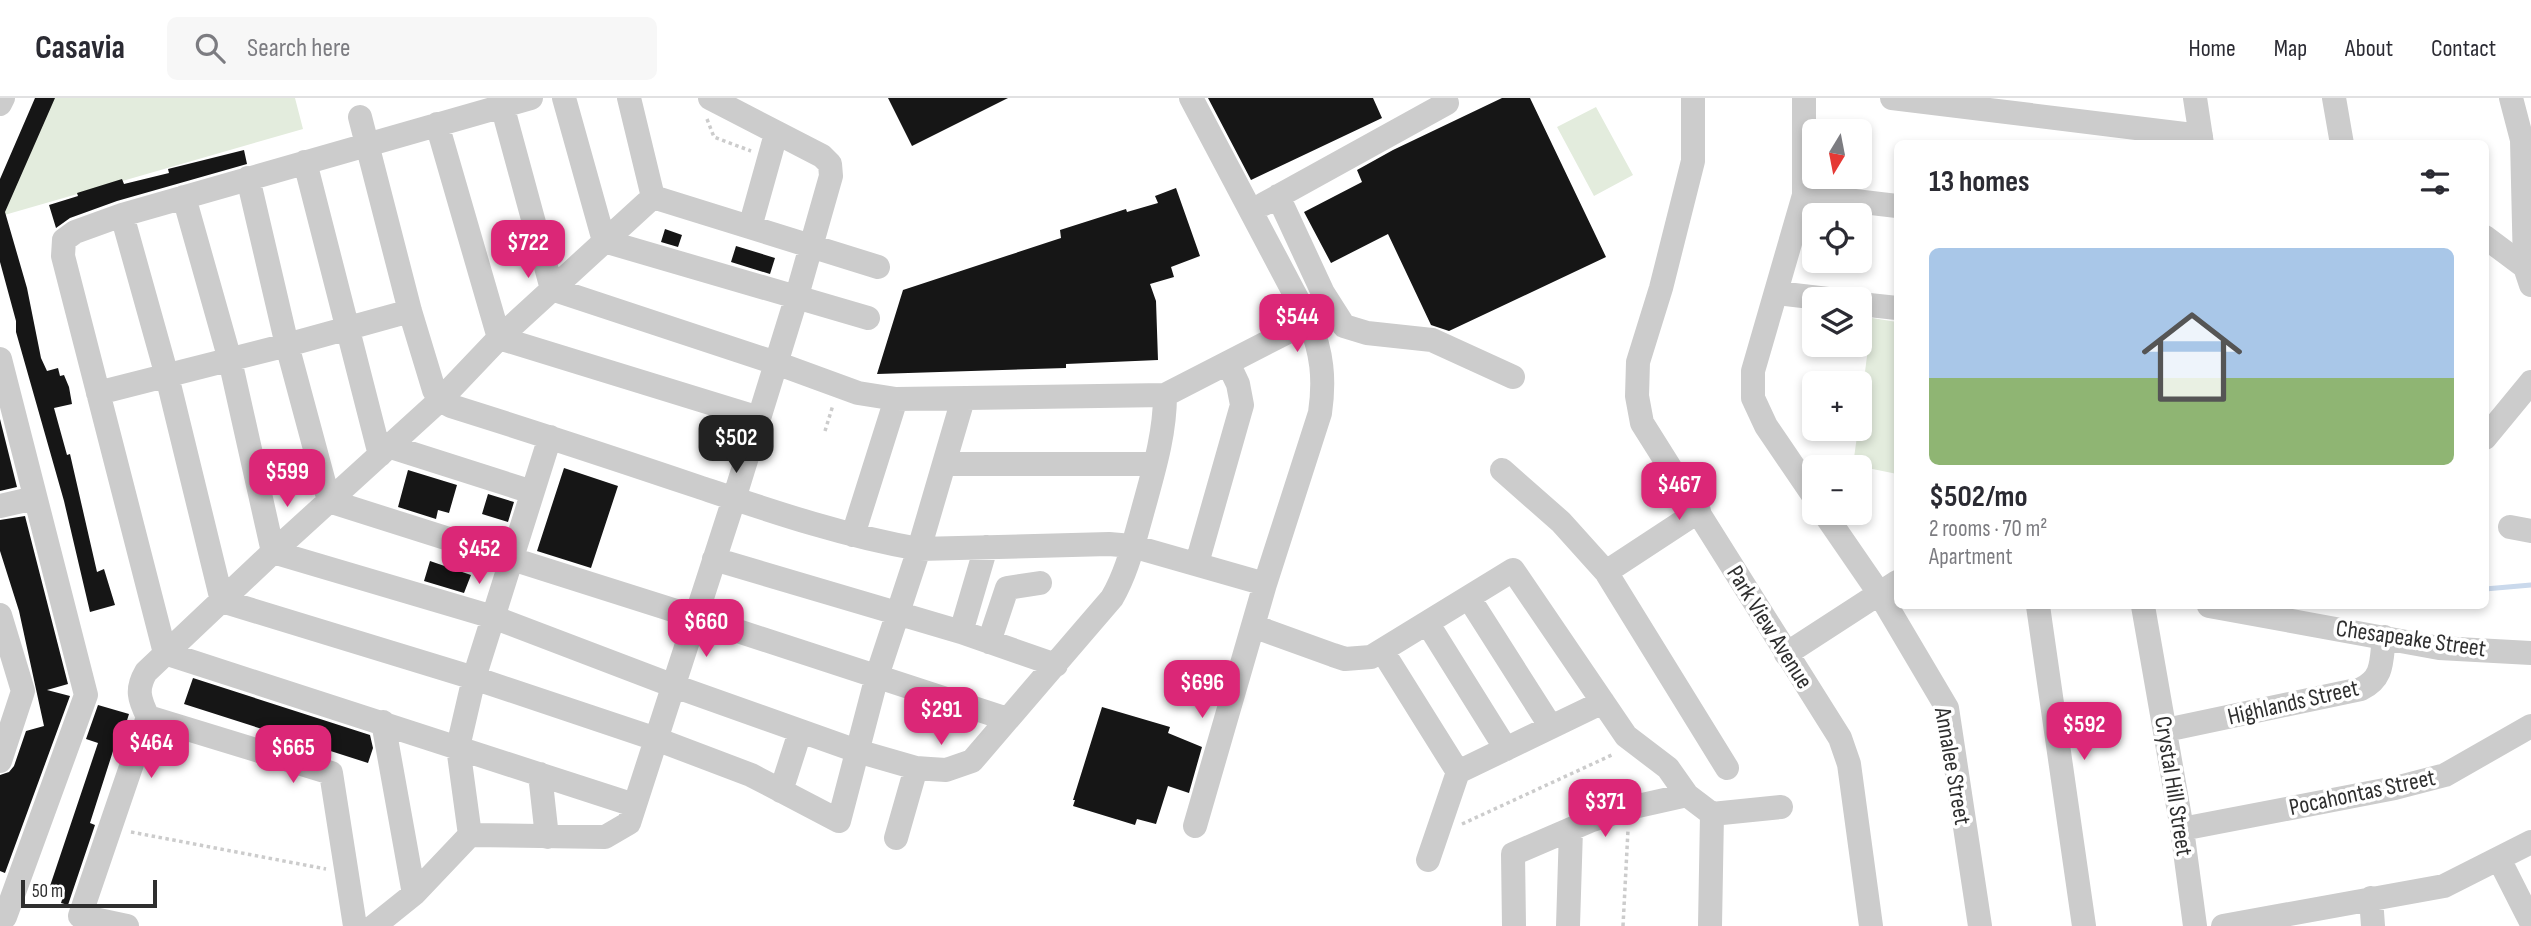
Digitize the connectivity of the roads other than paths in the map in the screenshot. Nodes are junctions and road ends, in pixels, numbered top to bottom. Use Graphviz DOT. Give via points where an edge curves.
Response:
graph roads {
  1 [pos="3,98"];
  2 [pos="530,98"];
  3 [pos="564,98"];
  4 [pos="629,98"];
  5 [pos="1191,98"];
  6 [pos="1693,98"];
  7 [pos="1804,98"];
  8 [pos="1892,98"];
  9 [pos="2195,98"];
  10 [pos="2334,98"];
  11 [pos="2511,98"];
  12 [pos="1447,103"];
  13 [pos="0,104"];
  14 [pos="707,104"];
  15 [pos="502,105"];
  16 [pos="360,117"];
  17 [pos="437,124"];
  18 [pos="776,134"];
  19 [pos="2347,139"];
  20 [pos="2201,140"];
  21 [pos="366,145"];
  22 [pos="304,162"];
  23 [pos="248,178"];
  24 [pos="1279,195"];
  25 [pos="1804,195"];
  26 [pos="184,197"];
  27 [pos="653,197"];
  28 [pos="1894,206"];
  29 [pos="1251,211"];
  30 [pos="122,215"];
  31 [pos="750,227"];
  32 [pos="604,241"];
  33 [pos="2489,241"];
  34 [pos="812,246"];
  35 [pos="878,267"];
  36 [pos="2528,276"];
  37 [pos="552,289"];
  38 [pos="1777,293"];
  39 [pos="1802,296"];
  40 [pos="796,299"];
  41 [pos="1872,305"];
  42 [pos="1894,308"];
  43 [pos="410,311"];
  44 [pos="868,318"];
  45 [pos="1309,321"];
  46 [pos="348,328"];
  47 [pos="499,338"];
  48 [pos="287,345"];
  49 [pos="0,359"];
  50 [pos="230,360"];
  51 [pos="776,363"];
  52 [pos="1228,363"];
  53 [pos="167,376"];
  54 [pos="1513,377"];
  55 [pos="2531,382"];
  56 [pos="98,393"];
  57 [pos="1165,395"];
  58 [pos="963,398"];
  59 [pos="896,399"];
  60 [pos="440,400"];
  61 [pos="759,418"];
  62 [pos="2489,433"];
  63 [pos="550,437"];
  64 [pos="384,451"];
  65 [pos="944,464"];
  66 [pos="1155,464"];
  67 [pos="1502,470"];
  68 [pos="1802,479"];
  69 [pos="532,492"];
  70 [pos="35,498"];
  71 [pos="734,499"];
  72 [pos="330,501"];
  73 [pos="0,506"];
  74 [pos="1699,511"];
  75 [pos="1835,525"];
  76 [pos="853,535"];
  77 [pos="1132,546"];
  78 [pos="986,547"];
  79 [pos="919,548"];
  80 [pos="273,552"];
  81 [pos="511,559"];
  82 [pos="714,559"];
  83 [pos="1197,563"];
  84 [pos="1606,572"];
  85 [pos="1040,583"];
  86 [pos="1265,584"];
  87 [pos="1888,588"];
  88 [pos="1469,598"];
  89 [pos="222,601"];
  90 [pos="1898,609"];
  91 [pos="2038,609"];
  92 [pos="2144,609"];
  93 [pos="2247,609"];
  94 [pos="897,613"];
  95 [pos="0,615"];
  96 [pos="2334,616"];
  97 [pos="493,617"];
  98 [pos="695,617"];
  99 [pos="1428,624"];
  100 [pos="1253,626"];
  101 [pos="961,632"];
  102 [pos="2384,638"];
  103 [pos="989,642"];
  104 [pos="1383,652"];
  105 [pos="165,653"];
  106 [pos="2531,653"];
  107 [pos="1786,654"];
  108 [pos="1056,665"];
  109 [pos="877,676"];
  110 [pos="474,678"];
  111 [pos="674,686"];
  112 [pos="1603,702"];
  113 [pos="148,717"];
  114 [pos="1007,719"];
  115 [pos="383,722"];
  116 [pos="2531,726"];
  117 [pos="1551,727"];
  118 [pos="2166,730"];
  119 [pos="800,732"];
  120 [pos="656,739"];
  121 [pos="458,747"];
  122 [pos="1506,749"];
  123 [pos="857,751"];
  124 [pos="0,761"];
  125 [pos="916,768"];
  126 [pos="1727,768"];
  127 [pos="1458,772"];
  128 [pos="540,774"];
  129 [pos="781,791"];
  130 [pos="1687,795"];
  131 [pos="634,805"];
  132 [pos="1781,807"];
  133 [pos="1712,814"];
  134 [pos="1195,826"];
  135 [pos="1571,829"];
  136 [pos="2182,829"];
  137 [pos="470,835"];
  138 [pos="547,836"];
  139 [pos="895,838"];
  140 [pos="2531,842"];
  141 [pos="2499,859"];
  142 [pos="1428,860"];
  143 [pos="414,894"];
  144 [pos="2371,898"];
  145 [pos="0,922"];
  146 [pos="2531,922"];
  147 [pos="127,926"];
  148 [pos="355,926"];
  149 [pos="374,926"];
  150 [pos="1514,926"];
  151 [pos="1568,926"];
  152 [pos="1710,926"];
  153 [pos="1871,926"];
  154 [pos="1980,926"];
  155 [pos="2084,926"];
  156 [pos="2195,926"];
  157 [pos="2222,926"];
  158 [pos="2373,926"];
  1 -- 13 [label="street"];
  2 -- 15 [label="street"];
  3 -- 32 [label="street"];
  4 -- 27 [label="street"];
  5 -- 29 [label="street"];
  6 -- 74 [label="street, Park View Avenue" via="1693,160 1638,362 1637,396 1642,423"];
  7 -- 25 [label="street"];
  8 -- 20 [label="street"];
  9 -- 20 [label="street"];
  10 -- 19 [label="street"];
  11 -- 36 [label="street" via="2522,140"];
  12 -- 24 [label="street"];
  14 -- 18 [label="street"];
  15 -- 17 [label="street"];
  15 -- 37 [label="street"];
  16 -- 21 [label="street"];
  17 -- 21 [label="street"];
  17 -- 47 [label="street"];
  18 -- 31 [label="street"];
  18 -- 34 [label="street" via="830,164 831,176"];
  21 -- 22 [label="street"];
  21 -- 43 [label="street"];
  22 -- 23 [label="street"];
  22 -- 46 [label="street"];
  23 -- 26 [label="street"];
  23 -- 48 [label="street"];
  24 -- 29 [label="street"];
  24 -- 54 [label="street" via="1344,326 1432,340"];
  25 -- 28 [label="street"];
  25 -- 38 [label="street"];
  26 -- 30 [label="street"];
  26 -- 50 [label="street"];
  27 -- 31 [label="street"];
  27 -- 32 [label="street"];
  29 -- 45 [label="street"];
  30 -- 53 [label="street"];
  30 -- 56 [label="street" via="64,240 62,256"];
  31 -- 34 [label="street"];
  32 -- 37 [label="street"];
  32 -- 40 [label="street"];
  33 -- 36 [label="street"];
  34 -- 35 [label="street"];
  34 -- 40 [label="street"];
  37 -- 47 [label="street"];
  37 -- 51 [label="street"];
  38 -- 39 [label="street"];
  38 -- 68 [label="street" via="1753,371 1752,398"];
  40 -- 44 [label="street"];
  40 -- 51 [label="street"];
  41 -- 42 [label="street"];
  43 -- 46 [label="street"];
  43 -- 60 [label="street"];
  45 -- 52 [label="street"];
  45 -- 86 [label="street" via="1323,364 1320,413"];
  46 -- 48 [label="street"];
  46 -- 64 [label="street"];
  47 -- 60 [label="street"];
  47 -- 61 [label="street"];
  48 -- 50 [label="street"];
  48 -- 72 [label="street"];
  49 -- 70 [label="street"];
  50 -- 53 [label="street"];
  50 -- 80 [label="street"];
  51 -- 59 [label="street" via="875,397"];
  51 -- 61 [label="street"];
  52 -- 57 [label="street"];
  52 -- 83 [label="street" via="1242,405"];
  53 -- 56 [label="street"];
  53 -- 89 [label="street"];
  55 -- 62 [label="street"];
  56 -- 105 [label="street"];
  57 -- 58 [label="street"];
  57 -- 66 [label="street" via="1164,428"];
  58 -- 59 [label="street"];
  58 -- 65 [label="street"];
  59 -- 76 [label="street"];
  60 -- 63 [label="street"];
  60 -- 64 [label="street"];
  61 -- 71 [label="street"];
  63 -- 69 [label="street"];
  63 -- 71 [label="street"];
  64 -- 69 [label="street"];
  64 -- 72 [label="street"];
  65 -- 66 [label="street"];
  65 -- 79 [label="street"];
  66 -- 77 [label="street"];
  67 -- 84 [label="street" via="1561,522"];
  69 -- 81 [label="street"];
  70 -- 73 [label="street"];
  70 -- 145 [label="street" via="86,695"];
  71 -- 76 [label="street"];
  71 -- 82 [label="street"];
  72 -- 80 [label="street"];
  72 -- 81 [label="street"];
  74 -- 84 [label="street"];
  74 -- 107 [label="street, Park View Avenue"];
  75 -- 87 [label="street, Annalee Street"];
  76 -- 79 [label="street"];
  77 -- 78 [label="street"];
  77 -- 83 [label="street"];
  77 -- 108 [label="street" via="1122,582 1112,598"];
  78 -- 79 [label="street"];
  78 -- 101 [label="street"];
  79 -- 94 [label="street"];
  80 -- 89 [label="street"];
  80 -- 97 [label="street"];
  81 -- 97 [label="street"];
  81 -- 98 [label="street"];
  82 -- 94 [label="street"];
  82 -- 98 [label="street"];
  83 -- 86 [label="street"];
  84 -- 126 [label="street"];
  85 -- 103 [label="street" via="1007,588"];
  86 -- 100 [label="street"];
  87 -- 107 [label="street"];
  88 -- 99 [label="street"];
  88 -- 112 [label="street" via="1513,570"];
  88 -- 117 [label="street"];
  89 -- 105 [label="street"];
  89 -- 110 [label="street"];
  90 -- 154 [label="street, Annalee Street" via="1947,708"];
  91 -- 155 [label="street"];
  92 -- 118 [label="street, Crystal Hill Street"];
  93 -- 96 [label="street, Chesapeake Street"];
  94 -- 101 [label="street"];
  94 -- 109 [label="street"];
  95 -- 124 [label="street" via="23,691"];
  96 -- 102 [label="street, Chesapeake Street"];
  97 -- 110 [label="street"];
  97 -- 111 [label="street"];
  98 -- 109 [label="street"];
  98 -- 111 [label="street"];
  99 -- 104 [label="street"];
  99 -- 122 [label="street"];
  100 -- 104 [label="street" via="1345,659"];
  100 -- 134 [label="street"];
  101 -- 103 [label="street"];
  102 -- 106 [label="street, Chesapeake Street" via="2439,648"];
  102 -- 118 [label="street, Highlands Street" via="2379,671 2373,683 2361,689"];
  103 -- 108 [label="street"];
  104 -- 127 [label="street"];
  105 -- 113 [label="street" via="139,684 139,698"];
  105 -- 115 [label="street"];
  107 -- 153 [label="street, Park View Avenue" via="1840,737 1849,764"];
  108 -- 114 [label="street"];
  109 -- 114 [label="street"];
  109 -- 123 [label="street"];
  110 -- 120 [label="street"];
  110 -- 121 [label="street"];
  111 -- 119 [label="street"];
  111 -- 120 [label="street"];
  112 -- 117 [label="street"];
  112 -- 130 [label="street" via="1626,736 1668,768"];
  113 -- 147 [label="street" via="80,916"];
  113 -- 148 [label="street" via="331,773"];
  114 -- 125 [label="street" via="972,761 946,770"];
  115 -- 121 [label="street"];
  115 -- 143 [label="street"];
  116 -- 136 [label="street, Pocahontas Street" via="2445,775"];
  117 -- 122 [label="street"];
  118 -- 136 [label="street, Crystal Hill Street"];
  119 -- 123 [label="street"];
  119 -- 129 [label="street"];
  120 -- 129 [label="street"];
  120 -- 131 [label="street"];
  121 -- 128 [label="street"];
  121 -- 137 [label="street"];
  122 -- 127 [label="street"];
  123 -- 125 [label="street"];
  123 -- 129 [label="street" via="839,821"];
  125 -- 139 [label="street"];
  127 -- 142 [label="street"];
  128 -- 131 [label="street"];
  128 -- 138 [label="street"];
  130 -- 133 [label="street"];
  130 -- 135 [label="street" via="1629,808"];
  131 -- 138 [label="street" via="629,824 605,837"];
  132 -- 133 [label="street"];
  133 -- 152 [label="street"];
  135 -- 150 [label="street" via="1513,854"];
  135 -- 151 [label="street"];
  136 -- 156 [label="street, Crystal Hill Street"];
  137 -- 138 [label="street"];
  137 -- 143 [label="street"];
  140 -- 141 [label="street"];
  141 -- 144 [label="street" via="2444,886"];
  141 -- 146 [label="street"];
  143 -- 149 [label="street"];
  144 -- 157 [label="street"];
  144 -- 158 [label="street"];
}
